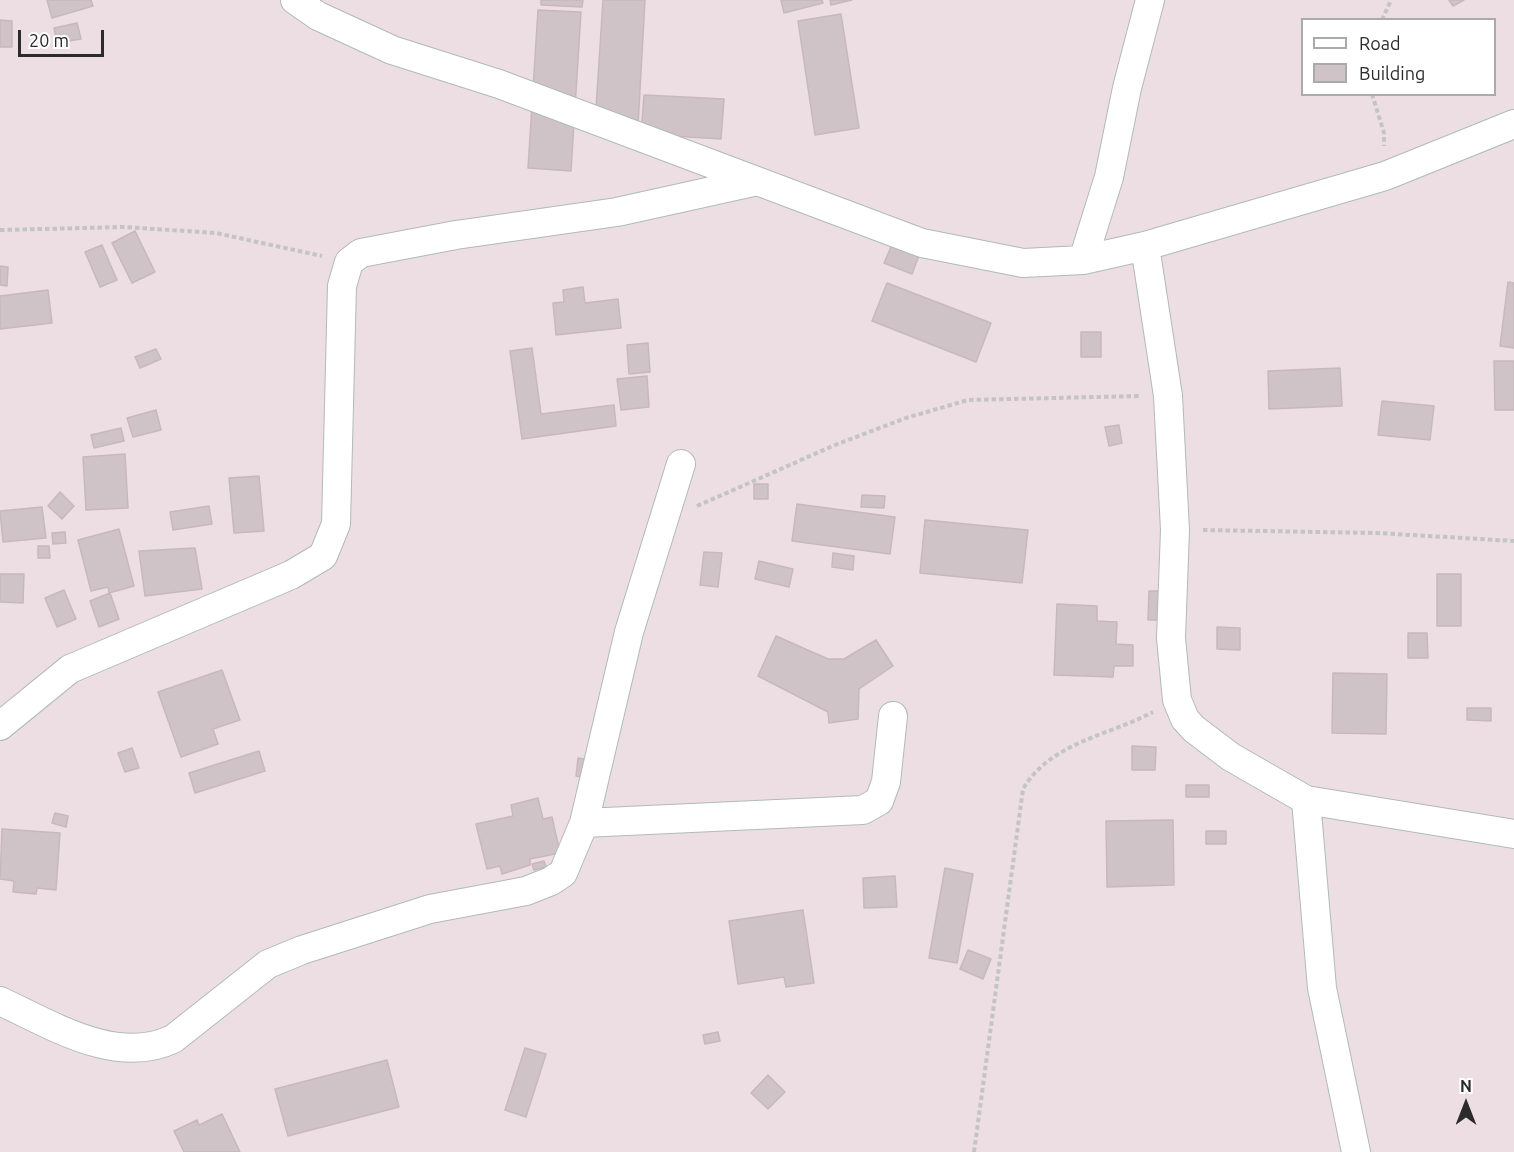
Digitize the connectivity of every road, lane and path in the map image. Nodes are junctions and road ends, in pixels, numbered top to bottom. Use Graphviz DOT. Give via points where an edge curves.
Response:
graph roads {
  1 [pos="295,0"];
  2 [pos="1150,0"];
  3 [pos="1391,0"];
  4 [pos="1383,18"];
  5 [pos="1373,96"];
  6 [pos="1514,124"];
  7 [pos="1385,176"];
  8 [pos="753,182"];
  9 [pos="0,230"];
  10 [pos="1145,246"];
  11 [pos="1083,260"];
  12 [pos="349,262"];
  13 [pos="1168,396"];
  14 [pos="681,464"];
  15 [pos="663,522"];
  16 [pos="1175,530"];
  17 [pos="1514,541"];
  18 [pos="1177,697"];
  19 [pos="893,716"];
  20 [pos="0,726"];
  21 [pos="1306,800"];
  22 [pos="584,824"];
  23 [pos="1514,834"];
  24 [pos="0,1001"];
  25 [pos="974,1152"];
  26 [pos="1356,1152"];
  1 -- 8 [label="street" via="318,16 392,50 499,84"];
  2 -- 11 [label="street" via="1109,177"];
  3 -- 4 [label="path"];
  5 -- 7 [label="path" via="1384,134"];
  6 -- 7 [label="street"];
  7 -- 10 [label="street"];
  8 -- 11 [label="street" via="922,243 1023,263"];
  8 -- 12 [label="street" via="617,212 387,246 362,253"];
  9 -- 12 [label="path" via="124,226 216,233"];
  10 -- 11 [label="street"];
  10 -- 13 [label="street"];
  12 -- 20 [label="street" via="342,286 339,338 336,524 323,556 291,575 70,669"];
  13 -- 15 [label="path" via="968,400 835,445"];
  13 -- 16 [label="street"];
  14 -- 15 [label="street"];
  15 -- 22 [label="street" via="629,632"];
  16 -- 17 [label="path" via="1377,533"];
  16 -- 18 [label="street" via="1171,638"];
  18 -- 21 [label="street" via="1185,719 1194,729 1232,757"];
  18 -- 25 [label="path" via="1143,718 1074,745 1033,772 1023,789"];
  19 -- 22 [label="street" via="886,782 879,801 863,810"];
  21 -- 23 [label="street"];
  21 -- 26 [label="street" via="1322,988"];
  22 -- 24 [label="street" via="562,873 551,881 526,891 430,909 268,964 173,1039 158,1046 117,1047 88,1041"];
}
